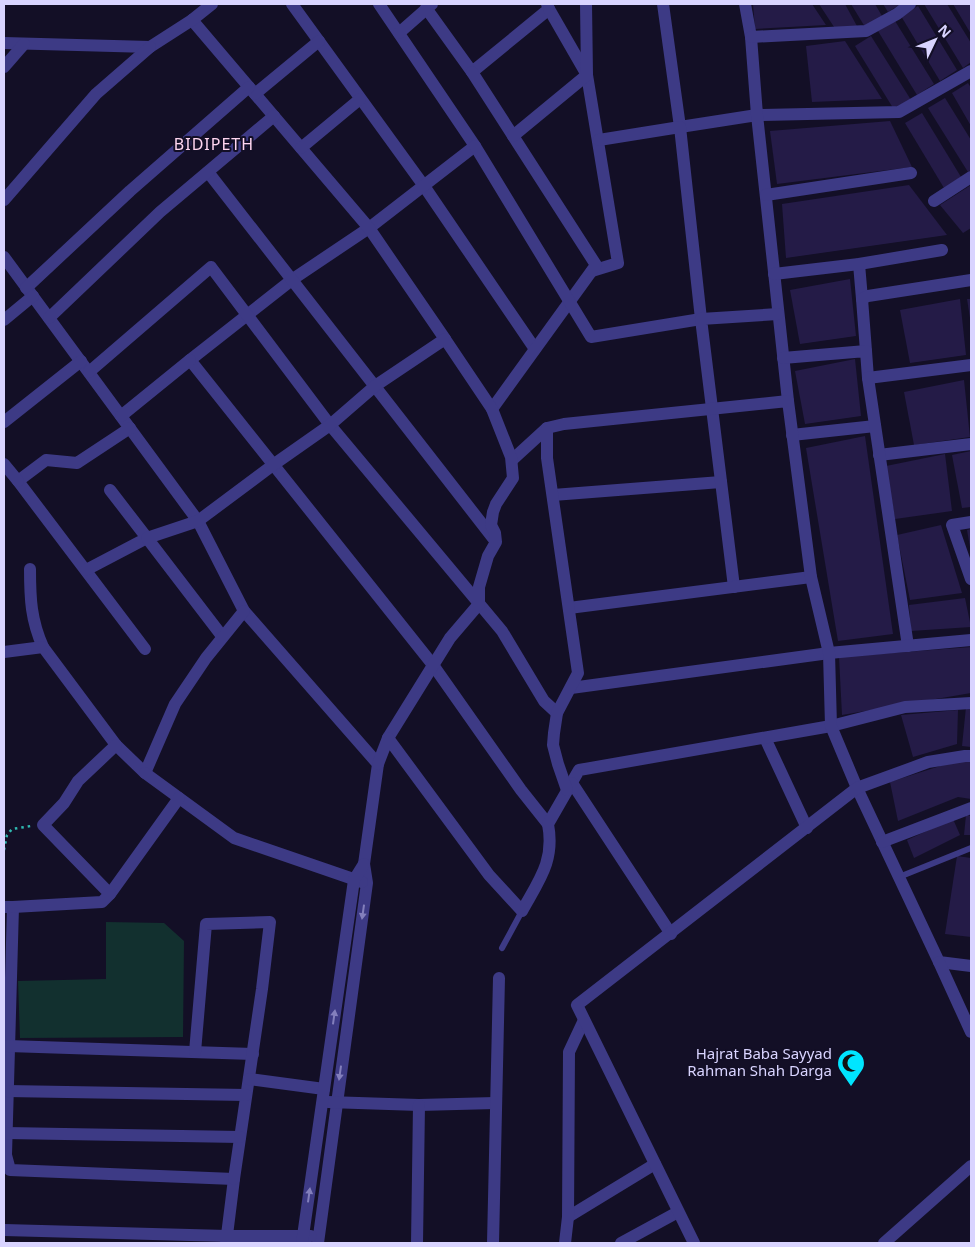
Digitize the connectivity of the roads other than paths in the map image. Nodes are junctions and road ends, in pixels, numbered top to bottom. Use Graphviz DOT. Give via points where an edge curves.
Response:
graph roads {
  1 [pos="212,4"];
  2 [pos="292,4"];
  3 [pos="379,4"];
  4 [pos="586,4"];
  5 [pos="663,4"];
  6 [pos="745,4"];
  7 [pos="910,4"];
  8 [pos="429,6"];
  9 [pos="548,6"];
  10 [pos="192,20"];
  11 [pos="399,34"];
  12 [pos="751,37"];
  13 [pos="318,41"];
  14 [pos="4,43"];
  15 [pos="24,44"];
  16 [pos="150,47"];
  17 [pos="4,66"];
  18 [pos="971,71"];
  19 [pos="472,72"];
  20 [pos="587,75"];
  21 [pos="252,90"];
  22 [pos="360,99"];
  23 [pos="274,116"];
  24 [pos="758,116"];
  25 [pos="680,127"];
  26 [pos="513,136"];
  27 [pos="599,140"];
  28 [pos="475,146"];
  29 [pos="301,148"];
  30 [pos="208,172"];
  31 [pos="911,173"];
  32 [pos="971,177"];
  33 [pos="424,186"];
  34 [pos="766,195"];
  35 [pos="4,200"];
  36 [pos="934,201"];
  37 [pos="369,228"];
  38 [pos="942,250"];
  39 [pos="4,257"];
  40 [pos="859,264"];
  41 [pos="592,271"];
  42 [pos="774,274"];
  43 [pos="293,279"];
  44 [pos="971,280"];
  45 [pos="30,292"];
  46 [pos="862,299"];
  47 [pos="570,301"];
  48 [pos="247,314"];
  49 [pos="778,314"];
  50 [pos="49,318"];
  51 [pos="701,319"];
  52 [pos="4,320"];
  53 [pos="445,339"];
  54 [pos="535,349"];
  55 [pos="866,351"];
  56 [pos="783,358"];
  57 [pos="190,360"];
  58 [pos="81,361"];
  59 [pos="971,365"];
  60 [pos="89,372"];
  61 [pos="868,378"];
  62 [pos="375,386"];
  63 [pos="788,401"];
  64 [pos="492,409"];
  65 [pos="712,409"];
  66 [pos="122,416"];
  67 [pos="4,422"];
  68 [pos="330,425"];
  69 [pos="875,426"];
  70 [pos="130,428"];
  71 [pos="547,428"];
  72 [pos="792,435"];
  73 [pos="971,444"];
  74 [pos="880,455"];
  75 [pos="512,460"];
  76 [pos="4,464"];
  77 [pos="273,465"];
  78 [pos="18,481"];
  79 [pos="721,482"];
  80 [pos="110,490"];
  81 [pos="553,495"];
  82 [pos="198,521"];
  83 [pos="971,522"];
  84 [pos="147,538"];
  85 [pos="496,542"];
  86 [pos="30,569"];
  87 [pos="86,570"];
  88 [pos="811,577"];
  89 [pos="971,579"];
  90 [pos="734,587"];
  91 [pos="479,604"];
  92 [pos="569,608"];
  93 [pos="244,611"];
  94 [pos="222,636"];
  95 [pos="971,640"];
  96 [pos="908,646"];
  97 [pos="43,648"];
  98 [pos="146,649"];
  99 [pos="4,652"];
  100 [pos="829,653"];
  101 [pos="433,665"];
  102 [pos="571,688"];
  103 [pos="971,703"];
  104 [pos="557,713"];
  105 [pos="831,726"];
  106 [pos="388,738"];
  107 [pos="764,738"];
  108 [pos="116,745"];
  109 [pos="971,756"];
  110 [pos="378,764"];
  111 [pos="145,774"];
  112 [pos="569,787"];
  113 [pos="857,788"];
  114 [pos="179,798"];
  115 [pos="971,808"];
  116 [pos="548,824"];
  117 [pos="806,828"];
  118 [pos="882,842"];
  119 [pos="971,848"];
  120 [pos="899,877"];
  121 [pos="360,881"];
  122 [pos="110,894"];
  123 [pos="8,907"];
  124 [pos="522,911"];
  125 [pos="671,934"];
  126 [pos="502,948"];
  127 [pos="939,962"];
  128 [pos="971,966"];
  129 [pos="499,978"];
  130 [pos="584,1020"];
  131 [pos="971,1032"];
  132 [pos="8,1046"];
  133 [pos="194,1052"];
  134 [pos="252,1054"];
  135 [pos="249,1079"];
  136 [pos="7,1091"];
  137 [pos="246,1095"];
  138 [pos="323,1095"];
  139 [pos="336,1103"];
  140 [pos="495,1103"];
  141 [pos="419,1105"];
  142 [pos="6,1133"];
  143 [pos="240,1137"];
  144 [pos="655,1164"];
  145 [pos="971,1166"];
  146 [pos="234,1179"];
  147 [pos="678,1212"];
  148 [pos="568,1217"];
  149 [pos="4,1230"];
  150 [pos="303,1239"];
  151 [pos="226,1240"];
  152 [pos="318,1240"];
  153 [pos="417,1243"];
  154 [pos="493,1243"];
  155 [pos="565,1243"];
  156 [pos="622,1243"];
  157 [pos="694,1243"];
  158 [pos="884,1243"];
  1 -- 10 [label="street"];
  2 -- 13 [label="street"];
  3 -- 11 [label="street"];
  4 -- 20 [label="street"];
  5 -- 25 [label="street"];
  6 -- 12 [label="street"];
  7 -- 12 [label="street" via="866,31"];
  8 -- 11 [label="street"];
  8 -- 19 [label="street"];
  9 -- 19 [label="street"];
  9 -- 20 [label="street"];
  10 -- 16 [label="street"];
  10 -- 21 [label="street"];
  11 -- 28 [label="street"];
  12 -- 24 [label="street"];
  13 -- 21 [label="street"];
  13 -- 22 [label="street"];
  14 -- 15 [label="street"];
  15 -- 16 [label="street"];
  15 -- 17 [label="street"];
  16 -- 35 [label="street" via="96,94"];
  18 -- 24 [label="street" via="899,112"];
  19 -- 26 [label="street"];
  20 -- 26 [label="street"];
  20 -- 27 [label="street"];
  21 -- 23 [label="street"];
  21 -- 45 [label="street" via="130,190"];
  22 -- 29 [label="street"];
  22 -- 33 [label="street"];
  23 -- 29 [label="street"];
  23 -- 30 [label="street"];
  24 -- 25 [label="street"];
  24 -- 34 [label="street"];
  25 -- 27 [label="street"];
  25 -- 51 [label="street"];
  26 -- 41 [label="street" via="596,265"];
  27 -- 41 [label="street" via="618,264"];
  28 -- 33 [label="street"];
  28 -- 47 [label="street"];
  29 -- 37 [label="street"];
  30 -- 43 [label="street"];
  30 -- 50 [label="street" via="160,212"];
  31 -- 34 [label="street"];
  32 -- 36 [label="street"];
  33 -- 37 [label="street"];
  33 -- 54 [label="street"];
  34 -- 42 [label="street"];
  37 -- 43 [label="street"];
  37 -- 53 [label="street"];
  38 -- 40 [label="street"];
  39 -- 45 [label="street"];
  40 -- 42 [label="street"];
  40 -- 46 [label="street"];
  41 -- 47 [label="street"];
  42 -- 49 [label="street"];
  43 -- 48 [label="street"];
  43 -- 62 [label="street"];
  44 -- 46 [label="street"];
  45 -- 50 [label="street"];
  45 -- 52 [label="street"];
  46 -- 55 [label="street"];
  47 -- 51 [label="street" via="591,337"];
  47 -- 54 [label="street"];
  48 -- 57 [label="street"];
  48 -- 60 [label="street" via="211,267"];
  48 -- 68 [label="street"];
  49 -- 51 [label="street"];
  49 -- 56 [label="street"];
  50 -- 58 [label="street"];
  51 -- 65 [label="street"];
  53 -- 62 [label="street"];
  53 -- 64 [label="street"];
  54 -- 64 [label="street"];
  55 -- 56 [label="street"];
  55 -- 61 [label="street"];
  56 -- 63 [label="street"];
  57 -- 66 [label="street"];
  57 -- 77 [label="street"];
  58 -- 60 [label="street"];
  58 -- 67 [label="street"];
  59 -- 61 [label="street"];
  60 -- 66 [label="street"];
  61 -- 69 [label="street"];
  62 -- 68 [label="street"];
  62 -- 85 [label="street"];
  63 -- 65 [label="street"];
  63 -- 72 [label="street"];
  64 -- 75 [label="street"];
  65 -- 71 [label="street"];
  65 -- 79 [label="street"];
  66 -- 70 [label="street"];
  68 -- 77 [label="street"];
  68 -- 91 [label="street"];
  69 -- 72 [label="street"];
  69 -- 74 [label="street"];
  70 -- 78 [label="street" via="77,463 46,460"];
  70 -- 82 [label="street"];
  71 -- 75 [label="street"];
  71 -- 81 [label="street"];
  72 -- 88 [label="street"];
  73 -- 74 [label="street"];
  74 -- 96 [label="street"];
  75 -- 85 [label="street" via="513,478 493,512 491,525"];
  76 -- 78 [label="street"];
  77 -- 82 [label="street"];
  77 -- 101 [label="street"];
  78 -- 87 [label="street"];
  79 -- 81 [label="street"];
  79 -- 90 [label="street"];
  80 -- 84 [label="street"];
  81 -- 92 [label="street"];
  82 -- 84 [label="street"];
  82 -- 93 [label="street"];
  83 -- 89 [label="street" via="952,525"];
  84 -- 87 [label="street"];
  84 -- 94 [label="street"];
  85 -- 91 [label="street" via="488,556 479,587"];
  86 -- 97 [label="street" via="30,600 35,630"];
  87 -- 98 [label="street"];
  88 -- 90 [label="street"];
  88 -- 100 [label="street"];
  90 -- 92 [label="street"];
  91 -- 101 [label="street" via="450,638"];
  91 -- 104 [label="street" via="502,631 544,701"];
  92 -- 102 [label="street" via="578,673"];
  93 -- 94 [label="street"];
  93 -- 110 [label="street"];
  94 -- 111 [label="street" via="175,704"];
  95 -- 96 [label="street"];
  96 -- 100 [label="street"];
  97 -- 99 [label="street"];
  97 -- 108 [label="street"];
  100 -- 102 [label="street"];
  100 -- 105 [label="street"];
  101 -- 106 [label="street"];
  101 -- 116 [label="street"];
  102 -- 104 [label="street"];
  103 -- 105 [label="street" via="905,707"];
  104 -- 112 [label="street" via="554,745 558,764"];
  105 -- 107 [label="street"];
  105 -- 113 [label="street"];
  106 -- 110 [label="street"];
  106 -- 124 [label="street" via="489,875"];
  107 -- 112 [label="street" via="579,770"];
  107 -- 117 [label="street"];
  108 -- 111 [label="street"];
  108 -- 122 [label="street" via="78,781 64,803 43,825"];
  109 -- 113 [label="street" via="928,762"];
  110 -- 121 [label="street"];
  111 -- 114 [label="street"];
  112 -- 116 [label="street"];
  112 -- 125 [label="street"];
  113 -- 117 [label="street"];
  113 -- 118 [label="street"];
  114 -- 121 [label="street" via="234,838"];
  114 -- 122 [label="street"];
  115 -- 118 [label="street"];
  116 -- 124 [label="street" via="551,838 547,866"];
  117 -- 125 [label="street"];
  118 -- 120 [label="street"];
  119 -- 120 [label="lane"];
  120 -- 127 [label="street"];
  138 -- 121 [label="street, one-way"];
  121 -- 139 [label="street, one-way"];
  122 -- 123 [label="street" via="102,902"];
  123 -- 132 [label="street"];
  124 -- 126 [label="lane"];
  125 -- 130 [label="street" via="577,1005"];
  127 -- 128 [label="street"];
  127 -- 131 [label="street"];
  129 -- 140 [label="street"];
  130 -- 144 [label="street"];
  130 -- 148 [label="street" via="569,1052"];
  132 -- 133 [label="street"];
  132 -- 136 [label="street"];
  133 -- 134 [label="street"];
  133 -- 134 [label="street" via="206,924 270,922"];
  134 -- 135 [label="street"];
  135 -- 137 [label="street"];
  135 -- 138 [label="street"];
  136 -- 137 [label="street"];
  136 -- 142 [label="street"];
  137 -- 143 [label="street"];
  138 -- 139 [label="street"];
  150 -- 138 [label="street, one-way"];
  139 -- 141 [label="street"];
  139 -- 152 [label="street"];
  140 -- 141 [label="street"];
  140 -- 154 [label="street"];
  141 -- 153 [label="street"];
  142 -- 143 [label="street"];
  142 -- 146 [label="street" via="10,1170"];
  143 -- 146 [label="street"];
  144 -- 147 [label="street"];
  144 -- 148 [label="street"];
  145 -- 158 [label="street"];
  146 -- 151 [label="street"];
  147 -- 156 [label="street"];
  147 -- 157 [label="street"];
  148 -- 155 [label="street"];
  149 -- 151 [label="street"];
  150 -- 151 [label="street"];
  150 -- 152 [label="street"];
}
